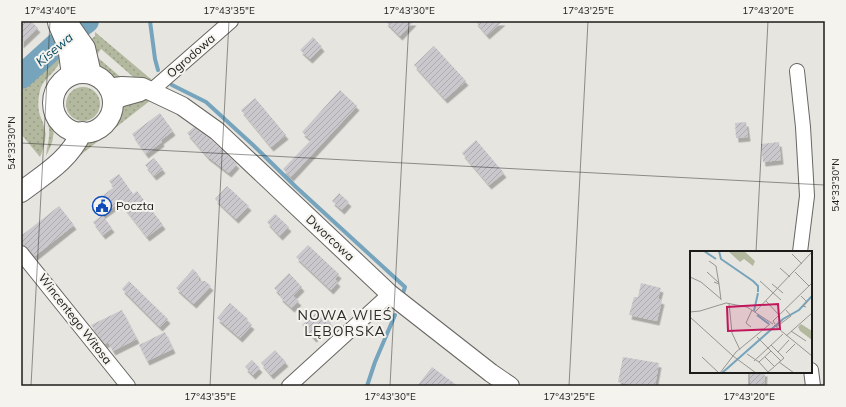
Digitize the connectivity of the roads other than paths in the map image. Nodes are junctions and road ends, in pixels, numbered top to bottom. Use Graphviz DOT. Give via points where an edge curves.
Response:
graph roads {
  1 [pos="231,21"];
  2 [pos="62,22"];
  3 [pos="797,71"];
  4 [pos="82,74"];
  5 [pos="151,91"];
  6 [pos="111,94"];
  7 [pos="61,123"];
  8 [pos="82,132"];
  9 [pos="26,188"];
  10 [pos="800,251"];
  11 [pos="21,253"];
  12 [pos="390,294"];
  13 [pos="811,373"];
  14 [pos="128,386"];
  15 [pos="289,386"];
  16 [pos="510,386"];
  17 [pos="813,386"];
  1 -- 5 [label="street, Ogrodowa"];
  2 -- 4 [label="main road" via="73,42"];
  3 -- 10 [label="street" via="807,196"];
  4 -- 6 [label="main road" via="100,78"];
  4 -- 7 [label="main road" via="61,83 54,95 55,113"];
  5 -- 6 [label="street"];
  5 -- 12 [label="street, Dworcowa" via="182,106 217,131"];
  6 -- 8 [label="main road" via="112,111 108,119 94,131"];
  7 -- 8 [label="main road" via="75,132"];
  7 -- 9 [label="main road" via="62,133 51,157"];
  8 -- 9 [label="main road" via="63,160"];
  11 -- 14 [label="street, Wincentego Witosa"];
  12 -- 15 [label="street"];
  12 -- 16 [label="street, Dworcowa"];
  13 -- 17 [label="street"];
}
